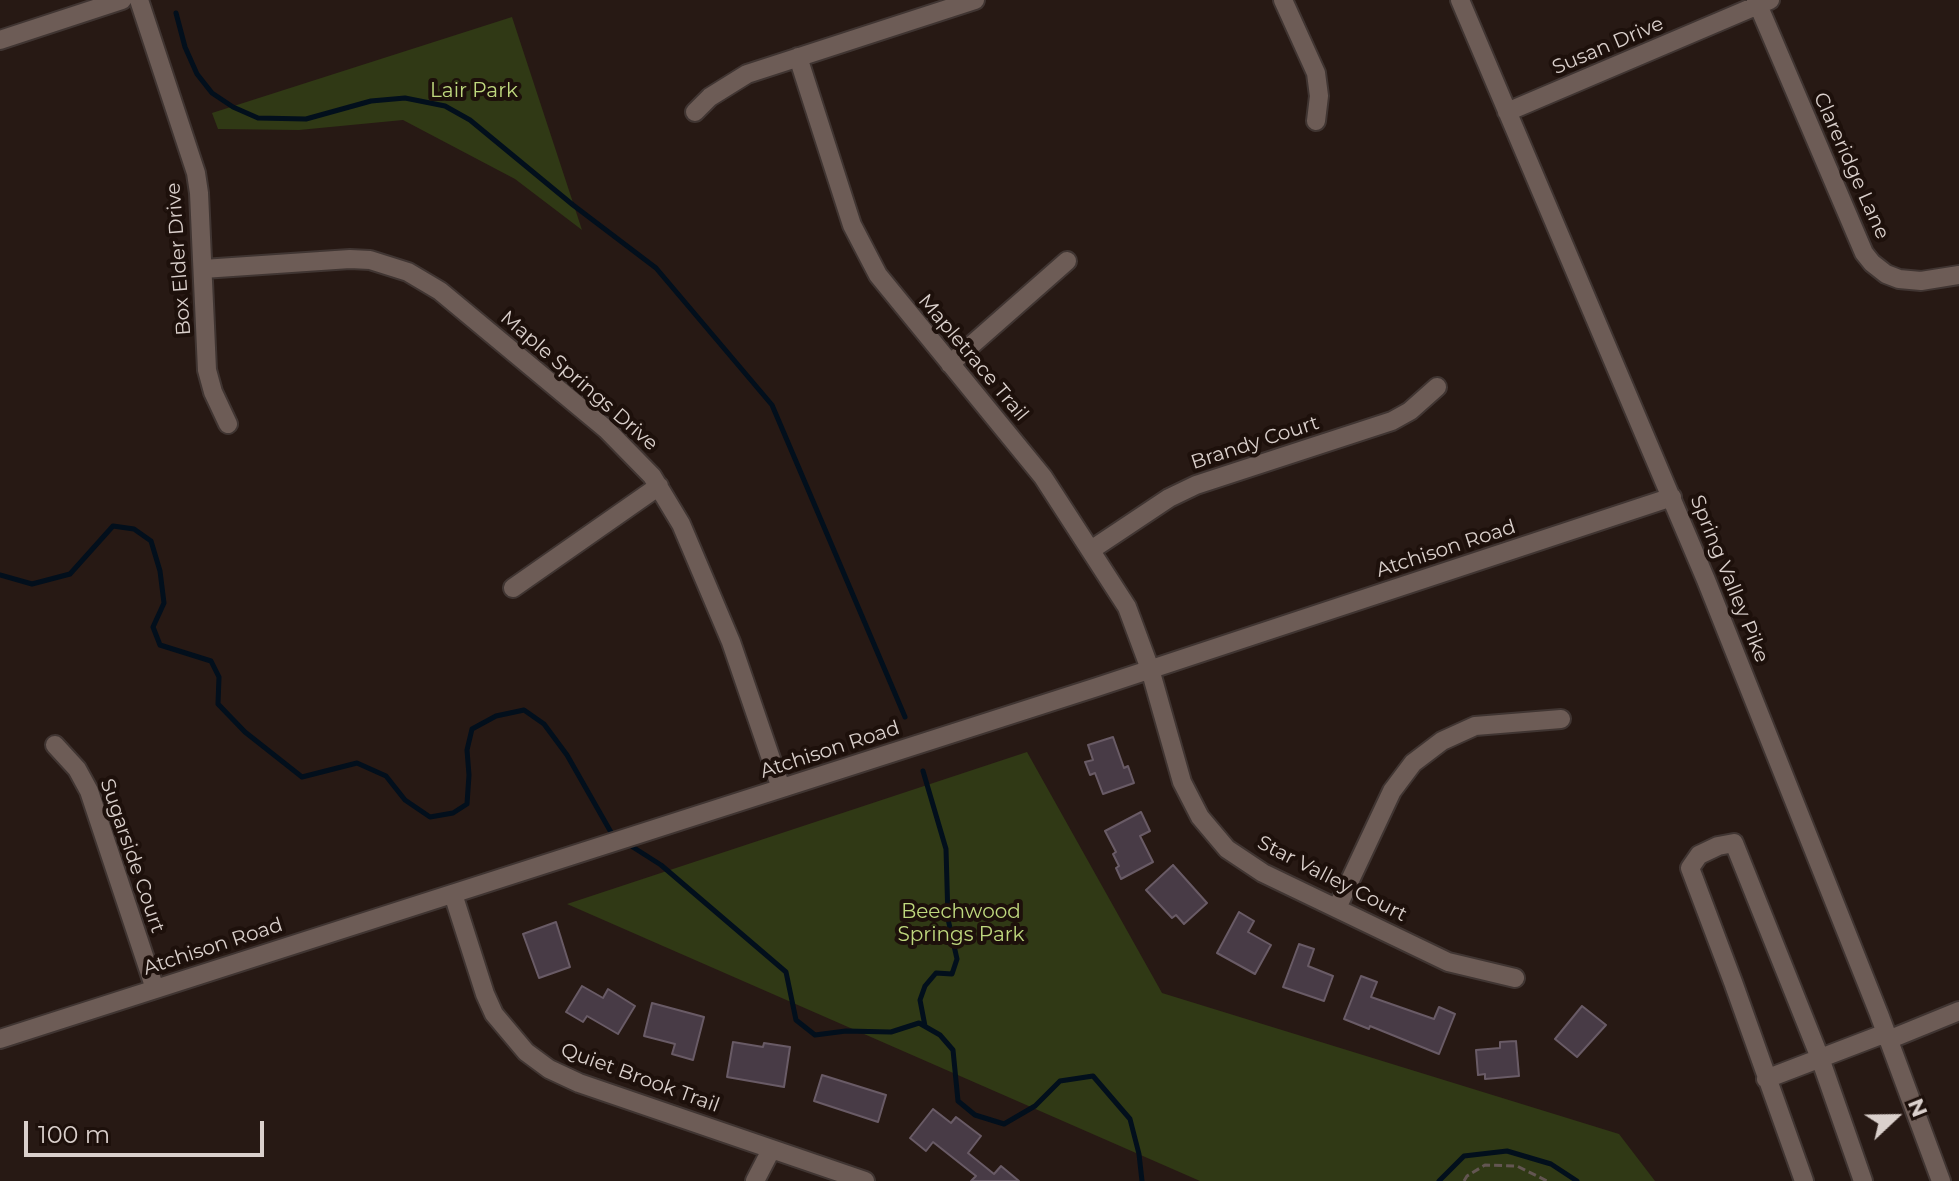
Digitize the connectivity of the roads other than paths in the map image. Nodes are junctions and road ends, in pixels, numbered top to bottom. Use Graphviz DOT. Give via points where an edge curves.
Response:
graph roads {
  1 [pos="122,0"];
  2 [pos="139,0"];
  3 [pos="975,0"];
  4 [pos="1283,0"];
  5 [pos="1460,0"];
  6 [pos="1762,2"];
  7 [pos="0,40"];
  8 [pos="798,57"];
  9 [pos="695,112"];
  10 [pos="1507,112"];
  11 [pos="1316,121"];
  12 [pos="1067,261"];
  13 [pos="203,269"];
  14 [pos="1959,275"];
  15 [pos="950,364"];
  16 [pos="1437,387"];
  17 [pos="228,424"];
  18 [pos="659,486"];
  19 [pos="1672,497"];
  20 [pos="1091,550"];
  21 [pos="513,588"];
  22 [pos="1150,669"];
  23 [pos="1561,719"];
  24 [pos="55,745"];
  25 [pos="781,788"];
  26 [pos="453,894"];
  27 [pos="1337,908"];
  28 [pos="1515,978"];
  29 [pos="155,989"];
  30 [pos="1959,1011"];
  31 [pos="1887,1036"];
  32 [pos="0,1039"];
  33 [pos="1820,1058"];
  34 [pos="1766,1079"];
  35 [pos="771,1150"];
  36 [pos="755,1181"];
  37 [pos="865,1181"];
  38 [pos="1804,1181"];
  39 [pos="1863,1181"];
  40 [pos="1941,1181"];
  1 -- 7 [label="street"];
  2 -- 13 [label="street, Box Elder Drive" via="196,173"];
  3 -- 8 [label="street"];
  4 -- 11 [label="street" via="1316,73"];
  5 -- 10 [label="street, Spring Valley Pike"];
  6 -- 10 [label="street, Susan Drive"];
  6 -- 14 [label="street, Clareridge Lane" via="1872,263 1899,279"];
  8 -- 9 [label="street" via="728,84"];
  8 -- 15 [label="street, Mapletrace Trail" via="864,251 902,308"];
  10 -- 19 [label="street, Spring Valley Pike"];
  12 -- 15 [label="street"];
  13 -- 17 [label="street, Box Elder Drive" via="207,370"];
  13 -- 18 [label="street, Maple Springs Drive" via="350,259 408,272 440,291 606,429"];
  15 -- 20 [label="street, Mapletrace Trail" via="1043,477"];
  16 -- 20 [label="street, Brandy Court" via="1392,421 1196,485"];
  18 -- 21 [label="street"];
  18 -- 25 [label="street, Maple Springs Drive" via="681,524 731,642"];
  19 -- 22 [label="street, Atchison Road"];
  19 -- 31 [label="street, Spring Valley Pike"];
  20 -- 22 [label="street, Mapletrace Trail" via="1127,607"];
  22 -- 25 [label="street, Atchison Road"];
  22 -- 27 [label="street, Star Valley Court" via="1182,782 1200,817 1227,849 1263,873"];
  23 -- 27 [label="street" via="1475,726 1442,741 1413,763 1392,791"];
  24 -- 29 [label="street, Sugarside Court" via="89,791"];
  25 -- 26 [label="street, Atchison Road"];
  26 -- 29 [label="street, Atchison Road"];
  26 -- 35 [label="street, Quiet Brook Trail" via="485,994 506,1031 526,1052 568,1079"];
  27 -- 28 [label="street, Star Valley Court" via="1448,962"];
  29 -- 32 [label="street, Atchison Road"];
  30 -- 31 [label="street"];
  31 -- 33 [label="street"];
  31 -- 40 [label="street, Spring Valley Pike"];
  33 -- 34 [label="street"];
  33 -- 34 [label="street" via="1734,843 1718,846 1699,855 1690,868"];
  33 -- 39 [label="street"];
  34 -- 38 [label="street"];
  35 -- 36 [label="street"];
  35 -- 37 [label="street, Quiet Brook Trail"];
}
